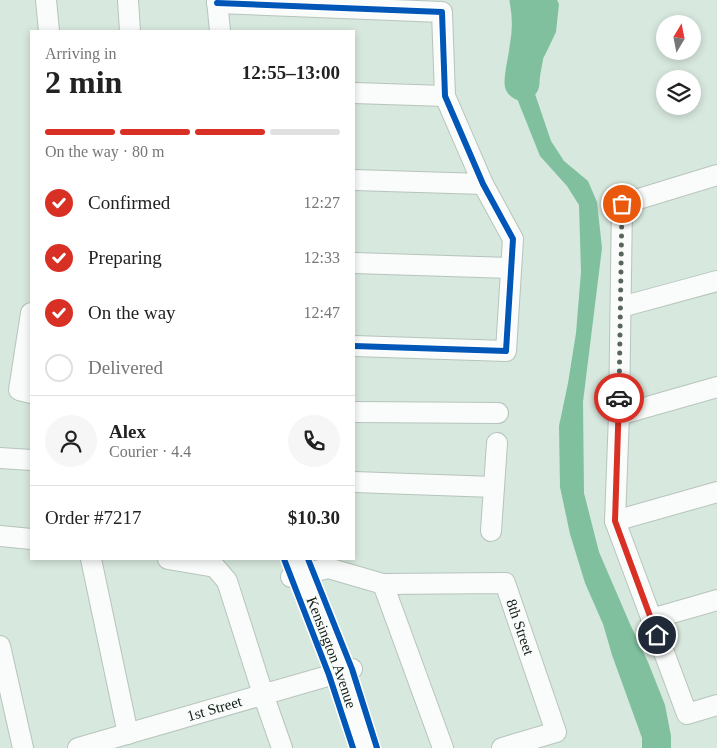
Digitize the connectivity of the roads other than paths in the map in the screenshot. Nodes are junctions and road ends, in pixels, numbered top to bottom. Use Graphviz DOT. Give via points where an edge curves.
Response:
graph roads {
  1 [pos="46,0"];
  2 [pos="128,0"];
  3 [pos="217,2"];
  4 [pos="49,30"];
  5 [pos="130,30"];
  6 [pos="220,30"];
  7 [pos="355,93"];
  8 [pos="445,96"];
  9 [pos="717,175"];
  10 [pos="355,180"];
  11 [pos="483,184"];
  12 [pos="355,263"];
  13 [pos="511,268"];
  14 [pos="717,281"];
  15 [pos="621,307"];
  16 [pos="30,319"];
  17 [pos="355,346"];
  18 [pos="717,387"];
  19 [pos="30,393"];
  20 [pos="355,412"];
  21 [pos="498,413"];
  22 [pos="619,415"];
  23 [pos="497,443"];
  24 [pos="0,458"];
  25 [pos="30,460"];
  26 [pos="355,482"];
  27 [pos="494,487"];
  28 [pos="717,492"];
  29 [pos="615,521"];
  30 [pos="491,530"];
  31 [pos="0,536"];
  32 [pos="30,539"];
  33 [pos="91,560"];
  34 [pos="174,560"];
  35 [pos="296,570"];
  36 [pos="383,584"];
  37 [pos="717,600"];
  38 [pos="651,619"];
  39 [pos="0,646"];
  40 [pos="346,670"];
  41 [pos="262,694"];
  42 [pos="717,705"];
  43 [pos="128,734"];
  44 [pos="23,748"];
  45 [pos="78,748"];
  46 [pos="282,748"];
  47 [pos="365,748"];
  48 [pos="443,748"];
  49 [pos="502,748"];
  1 -- 4 [label="street"];
  2 -- 5 [label="street"];
  3 -- 6 [label="street"];
  3 -- 8 [label="street" via="442,12"];
  7 -- 8 [label="street"];
  8 -- 11 [label="street"];
  9 -- 15 [label="street" via="622,204"];
  10 -- 11 [label="street"];
  11 -- 13 [label="street" via="513,239"];
  12 -- 13 [label="street"];
  13 -- 17 [label="street" via="506,351"];
  14 -- 15 [label="street"];
  15 -- 22 [label="street"];
  16 -- 19 [label="street" via="19,390"];
  18 -- 22 [label="street"];
  20 -- 21 [label="street"];
  22 -- 29 [label="street"];
  23 -- 27 [label="street"];
  24 -- 25 [label="street"];
  26 -- 27 [label="street"];
  27 -- 30 [label="street"];
  28 -- 29 [label="street"];
  29 -- 38 [label="street"];
  31 -- 32 [label="street"];
  33 -- 43 [label="street"];
  34 -- 41 [label="street" via="215,567 227,581"];
  35 -- 36 [label="street, 8th Street" via="328,568"];
  35 -- 40 [label="street, Kensington Avenue"];
  36 -- 48 [label="street"];
  36 -- 49 [label="street, 8th Street" via="505,583 556,732"];
  37 -- 38 [label="street"];
  38 -- 42 [label="street" via="687,714"];
  39 -- 44 [label="street"];
  40 -- 41 [label="street, 1st Street"];
  40 -- 47 [label="street, Kensington Avenue"];
  41 -- 43 [label="street, 1st Street"];
  41 -- 46 [label="street"];
  43 -- 45 [label="street, 1st Street"];
}
